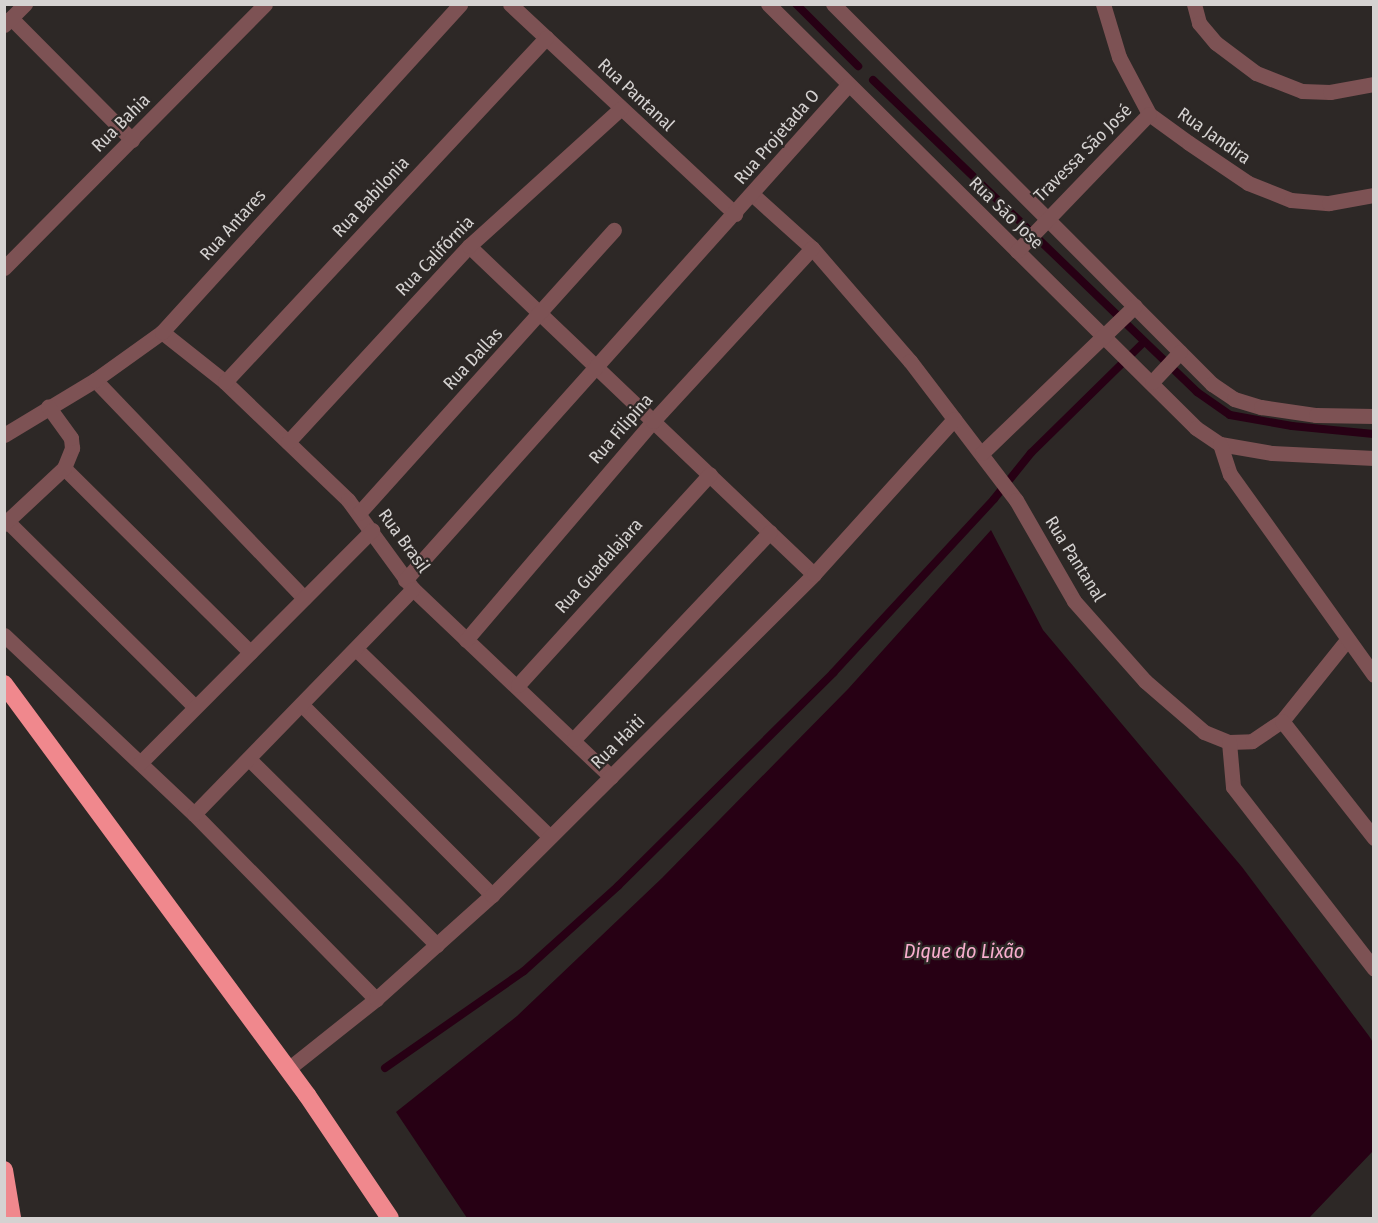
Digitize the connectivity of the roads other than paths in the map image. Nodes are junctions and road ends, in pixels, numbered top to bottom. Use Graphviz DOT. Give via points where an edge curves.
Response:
graph roads {
  1 [pos="26,4"];
  2 [pos="265,4"];
  3 [pos="460,4"];
  4 [pos="510,4"];
  5 [pos="768,4"];
  6 [pos="833,4"];
  7 [pos="1103,4"];
  8 [pos="1194,4"];
  9 [pos="8,22"];
  10 [pos="546,38"];
  11 [pos="1374,84"];
  12 [pos="848,85"];
  13 [pos="621,108"];
  14 [pos="1149,114"];
  15 [pos="132,140"];
  16 [pos="753,194"];
  17 [pos="1374,195"];
  18 [pos="735,214"];
  19 [pos="1044,221"];
  20 [pos="614,230"];
  21 [pos="469,246"];
  22 [pos="812,248"];
  23 [pos="1018,249"];
  24 [pos="4,268"];
  25 [pos="1131,309"];
  26 [pos="541,314"];
  27 [pos="162,332"];
  28 [pos="1110,335"];
  29 [pos="1172,360"];
  30 [pos="597,367"];
  31 [pos="1147,378"];
  32 [pos="95,380"];
  33 [pos="225,382"];
  34 [pos="48,406"];
  35 [pos="1374,416"];
  36 [pos="954,419"];
  37 [pos="653,421"];
  38 [pos="4,435"];
  39 [pos="288,442"];
  40 [pos="1220,444"];
  41 [pos="985,457"];
  42 [pos="1374,458"];
  43 [pos="64,468"];
  44 [pos="710,474"];
  45 [pos="359,513"];
  46 [pos="6,523"];
  47 [pos="372,530"];
  48 [pos="770,532"];
  49 [pos="814,573"];
  50 [pos="409,584"];
  51 [pos="304,598"];
  52 [pos="4,635"];
  53 [pos="466,640"];
  54 [pos="1347,640"];
  55 [pos="356,649"];
  56 [pos="250,652"];
  57 [pos="1374,675"];
  58 [pos="4,684"];
  59 [pos="518,685"];
  60 [pos="302,705"];
  61 [pos="195,707"];
  62 [pos="1282,721"];
  63 [pos="574,739"];
  64 [pos="1229,742"];
  65 [pos="250,760"];
  66 [pos="140,763"];
  67 [pos="611,777"];
  68 [pos="194,814"];
  69 [pos="550,837"];
  70 [pos="1374,838"];
  71 [pos="492,895"];
  72 [pos="437,945"];
  73 [pos="1374,969"];
  74 [pos="376,999"];
  75 [pos="288,1069"];
  76 [pos="4,1170"];
  77 [pos="12,1218"];
  78 [pos="390,1218"];
  1 -- 9 [label="street"];
  2 -- 15 [label="street, Rua Bahia"];
  3 -- 27 [label="street, Rua Antares"];
  4 -- 10 [label="street, Rua Pantanal"];
  5 -- 12 [label="street, Rua Sāo Jose"];
  6 -- 19 [label="street, Rua Sāo Jose"];
  7 -- 14 [label="street, Rua Jandira" via="1119,57"];
  8 -- 11 [label="street" via="1199,23 1216,43 1256,73 1302,91 1330,92"];
  9 -- 15 [label="street"];
  10 -- 13 [label="street, Rua Pantanal"];
  10 -- 33 [label="street, Rua Babilonia"];
  12 -- 16 [label="street, Rua Projetada O"];
  12 -- 23 [label="street, Rua Sāo Jose"];
  13 -- 18 [label="street, Rua Pantanal"];
  13 -- 21 [label="street, Rua Califórnia"];
  14 -- 17 [label="street, Rua Jandira" via="1248,183 1290,201 1329,203"];
  14 -- 19 [label="street, Travessa São José"];
  15 -- 24 [label="street, Rua Bahia"];
  16 -- 18 [label="street, Rua Projetada O"];
  16 -- 22 [label="street, Rua Pantanal"];
  18 -- 30 [label="street, Rua Projetada O"];
  19 -- 23 [label="street, Travessa São José"];
  19 -- 25 [label="street, Rua Sāo Jose"];
  20 -- 26 [label="street, Rua Dallas"];
  21 -- 26 [label="street"];
  21 -- 39 [label="street, Rua Califórnia"];
  22 -- 36 [label="street, Rua Pantanal"];
  22 -- 37 [label="street, Rua Filipina"];
  23 -- 28 [label="street, Rua Sāo Jose"];
  25 -- 28 [label="street"];
  25 -- 29 [label="street, Rua Sāo Jose"];
  26 -- 30 [label="street"];
  26 -- 45 [label="street, Rua Dallas"];
  27 -- 32 [label="street, Rua Antares"];
  27 -- 33 [label="street, Rua Brasil"];
  28 -- 31 [label="street, Rua Sāo Jose"];
  28 -- 41 [label="street"];
  29 -- 31 [label="street"];
  29 -- 35 [label="street, Rua Sāo Jose" via="1234,399 1316,416"];
  30 -- 37 [label="street"];
  30 -- 50 [label="street, Rua Projetada O"];
  31 -- 40 [label="street, Rua Sāo Jose" via="1196,428"];
  32 -- 34 [label="street, Rua Antares"];
  32 -- 51 [label="street"];
  33 -- 39 [label="street, Rua Brasil"];
  34 -- 38 [label="street, Rua Antares"];
  34 -- 43 [label="street" via="71,438 72,448"];
  36 -- 41 [label="street, Rua Pantanal"];
  36 -- 49 [label="street, Rua Haiti"];
  37 -- 44 [label="street"];
  37 -- 53 [label="street, Rua Filipina"];
  39 -- 45 [label="street, Rua Brasil"];
  40 -- 42 [label="street, Rua Sāo Jose" via="1272,453"];
  40 -- 54 [label="street" via="1230,474"];
  41 -- 64 [label="street, Rua Pantanal" via="1016,500 1074,601 1145,681 1204,732"];
  43 -- 46 [label="street"];
  43 -- 56 [label="street"];
  44 -- 48 [label="street"];
  44 -- 59 [label="street, Rua Guadalajara"];
  45 -- 47 [label="street, Rua Brasil"];
  46 -- 61 [label="street"];
  47 -- 50 [label="street, Rua Brasil"];
  47 -- 51 [label="street"];
  48 -- 49 [label="street"];
  48 -- 63 [label="street"];
  49 -- 67 [label="street, Rua Haiti"];
  50 -- 53 [label="street, Rua Brasil"];
  50 -- 55 [label="street, Rua Projetada O"];
  51 -- 56 [label="street"];
  52 -- 66 [label="street"];
  53 -- 59 [label="street, Rua Brasil"];
  54 -- 57 [label="street"];
  54 -- 62 [label="street"];
  55 -- 60 [label="street, Rua Projetada O"];
  55 -- 69 [label="street"];
  56 -- 61 [label="street"];
  58 -- 75 [label="highway"];
  59 -- 63 [label="street, Rua Brasil"];
  60 -- 65 [label="street, Rua Projetada O"];
  60 -- 71 [label="street"];
  61 -- 66 [label="street"];
  62 -- 64 [label="street" via="1252,741"];
  62 -- 70 [label="street"];
  63 -- 67 [label="street, Rua Brasil"];
  64 -- 73 [label="street" via="1233,787"];
  65 -- 68 [label="street, Rua Projetada O"];
  65 -- 72 [label="street"];
  66 -- 68 [label="street"];
  67 -- 69 [label="street, Rua Haiti"];
  68 -- 74 [label="street"];
  69 -- 71 [label="street, Rua Haiti"];
  71 -- 72 [label="street, Rua Haiti"];
  72 -- 74 [label="street, Rua Haiti"];
  74 -- 75 [label="street, Rua Haiti"];
  75 -- 78 [label="highway"];
  76 -- 77 [label="highway"];
}
